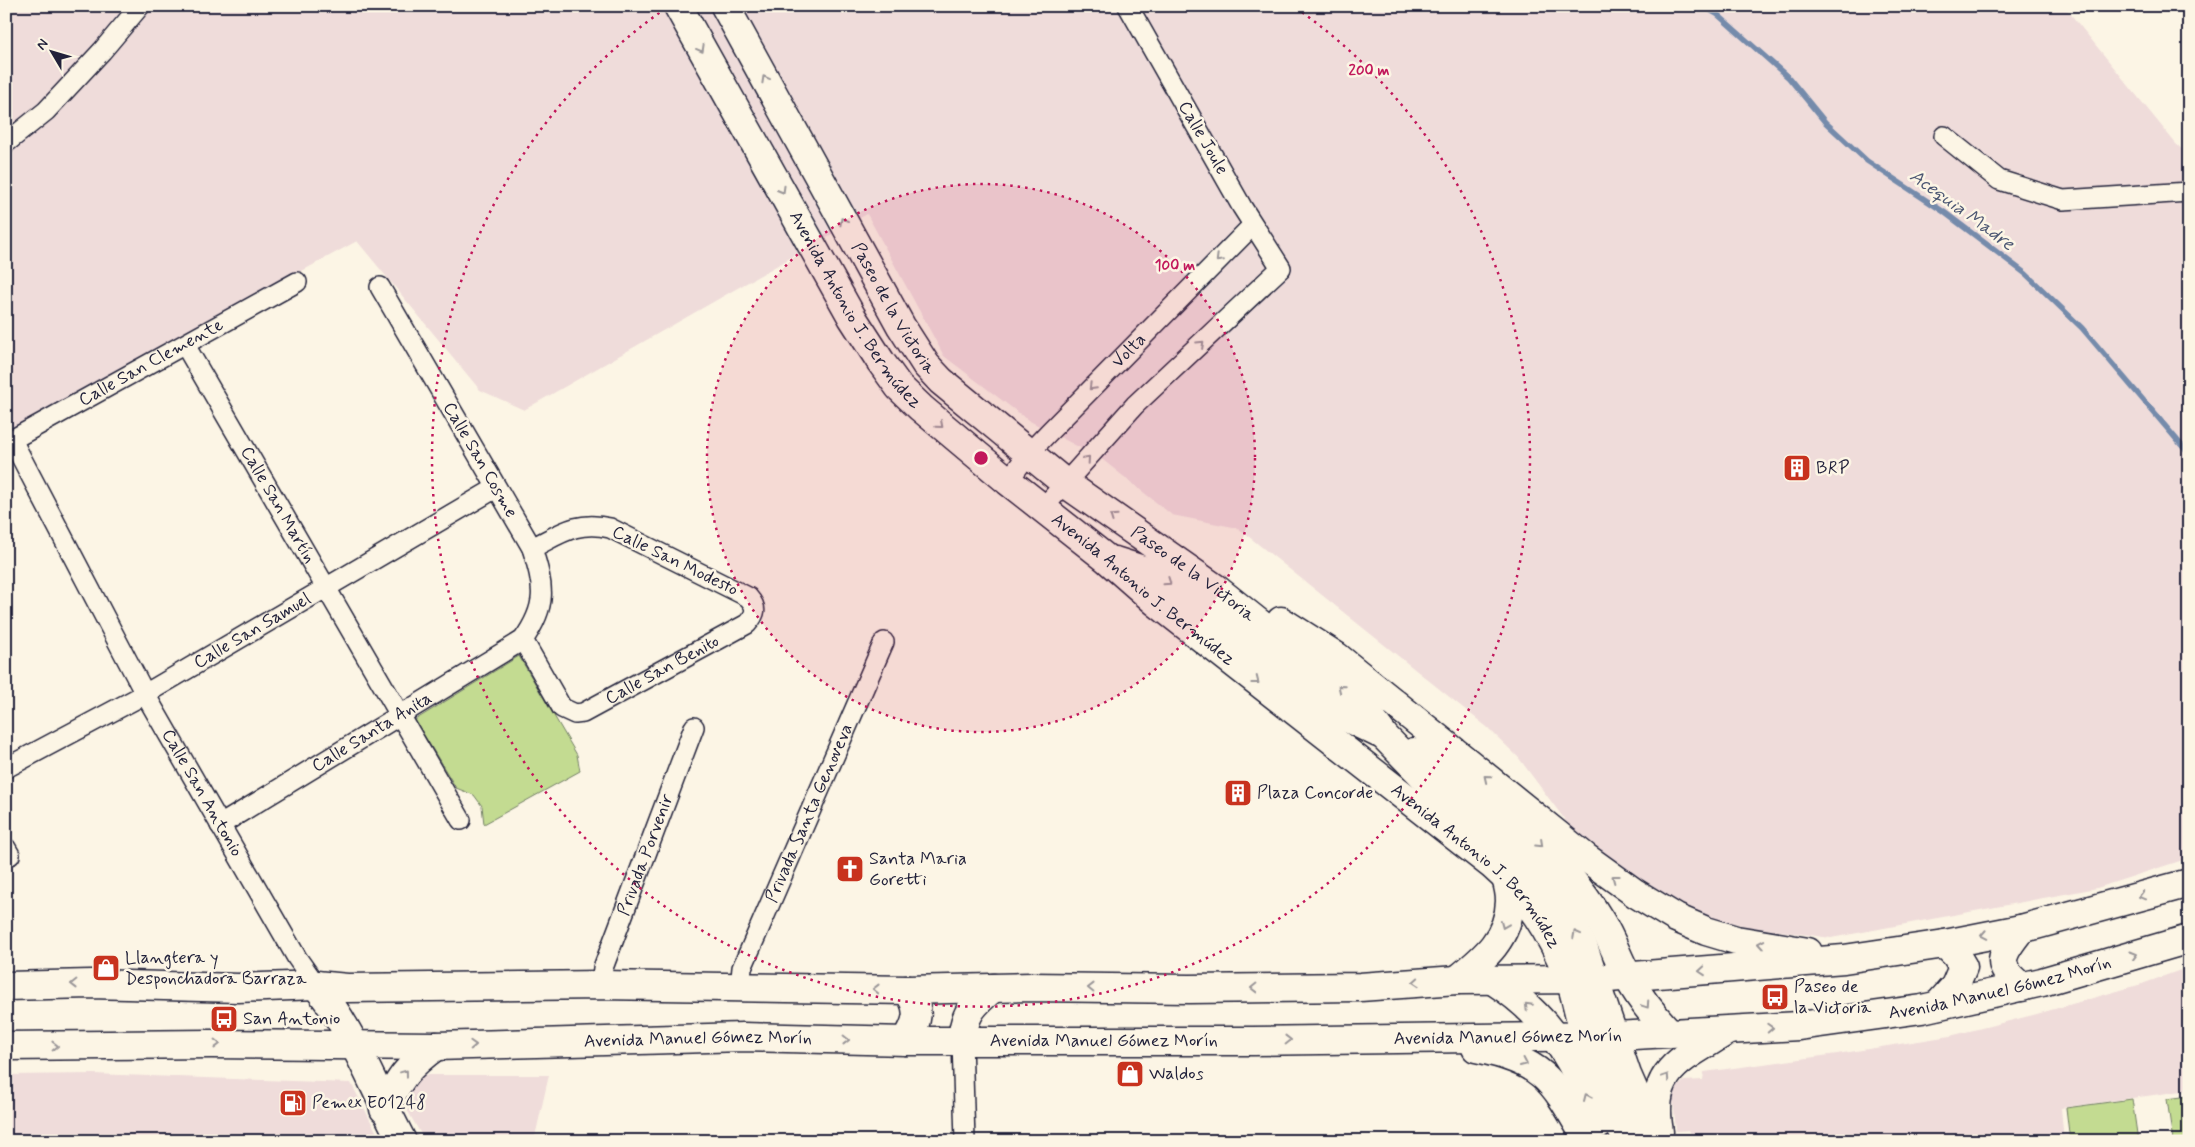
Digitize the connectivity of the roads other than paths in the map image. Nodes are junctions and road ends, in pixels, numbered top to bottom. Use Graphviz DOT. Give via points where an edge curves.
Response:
graph roads {
  1 [pos="140,6"];
  2 [pos="678,6"];
  3 [pos="725,6"];
  4 [pos="1128,6"];
  5 [pos="1944,136"];
  6 [pos="6,143"];
  7 [pos="2189,192"];
  8 [pos="1253,225"];
  9 [pos="297,282"];
  10 [pos="380,287"];
  11 [pos="185,345"];
  12 [pos="9,441"];
  13 [pos="1028,454"];
  14 [pos="1008,481"];
  15 [pos="1064,483"];
  16 [pos="496,488"];
  17 [pos="1043,508"];
  18 [pos="532,548"];
  19 [pos="1107,559"];
  20 [pos="327,588"];
  21 [pos="1215,588"];
  22 [pos="756,610"];
  23 [pos="523,640"];
  24 [pos="884,642"];
  25 [pos="145,694"];
  26 [pos="401,716"];
  27 [pos="694,727"];
  28 [pos="1385,737"];
  29 [pos="6,768"];
  30 [pos="461,820"];
  31 [pos="220,825"];
  32 [pos="1506,878"];
  33 [pos="2189,883"];
  34 [pos="2021,928"];
  35 [pos="2189,939"];
  36 [pos="1945,944"];
  37 [pos="1844,959"];
  38 [pos="1627,975"];
  39 [pos="1583,979"];
  40 [pos="1457,980"];
  41 [pos="1494,981"];
  42 [pos="316,985"];
  43 [pos="601,985"];
  44 [pos="6,986"];
  45 [pos="740,987"];
  46 [pos="2022,987"];
  47 [pos="993,988"];
  48 [pos="908,990"];
  49 [pos="1938,1006"];
  50 [pos="1729,1030"];
  51 [pos="1668,1032"];
  52 [pos="1586,1036"];
  53 [pos="1615,1036"];
  54 [pos="1556,1038"];
  55 [pos="1426,1039"];
  56 [pos="906,1041"];
  57 [pos="962,1041"];
  58 [pos="355,1045"];
  59 [pos="6,1046"];
  60 [pos="436,1046"];
  61 [pos="384,1109"];
  62 [pos="402,1141"];
  63 [pos="965,1141"];
  64 [pos="1588,1141"];
  65 [pos="1608,1141"];
  66 [pos="1628,1141"];
  67 [pos="1656,1141"];
  68 [pos="1660,1141"];
  1 -- 6 [label="street" via="46,111"];
  2 -- 14 [label="main road, Avenida Antonio J. Bermúdez, one-way" via="852,317 881,362 899,387 921,408"];
  13 -- 3 [label="main road, Paseo de la Victoria, one-way" via="941,381 914,347"];
  4 -- 8 [label="street, Calle Joule"];
  5 -- 7 [label="street" via="1999,180 2063,200"];
  8 -- 13 [label="street, Volta, one-way"];
  15 -- 8 [label="street, Calle Joule, one-way" via="1135,405 1281,268"];
  9 -- 11 [label="street, Calle San Clemente"];
  10 -- 16 [label="street, Calle San Cosme"];
  11 -- 12 [label="street, Calle San Clemente"];
  11 -- 20 [label="street, Calle San Martín"];
  12 -- 25 [label="street, Calle San Antonio"];
  13 -- 14 [label="street, Volta"];
  13 -- 15 [label="main road, Paseo de la Victoria"];
  14 -- 17 [label="main road, Avenida Antonio J. Bermúdez"];
  15 -- 17 [label="street"];
  21 -- 15 [label="main road, Paseo de la Victoria, one-way"];
  16 -- 18 [label="street, Calle San Cosme"];
  16 -- 20 [label="street, Calle San Samuel"];
  17 -- 19 [label="main road, Avenida Antonio J. Bermúdez"];
  18 -- 22 [label="street, Calle San Modesto" via="570,528 597,525 610,528 748,597"];
  18 -- 23 [label="street, Calle San Cosme" via="543,593 541,608"];
  19 -- 28 [label="main road, one-way" via="1156,574 1172,584 1341,715"];
  19 -- 32 [label="main road, Avenida Antonio J. Bermúdez, one-way" via="1156,602"];
  20 -- 25 [label="street, Calle San Samuel"];
  20 -- 26 [label="street, Calle San Martín"];
  28 -- 21 [label="main road, Paseo de la Victoria, one-way" via="1363,708"];
  37 -- 21 [label="main road, one-way" via="1736,940 1676,918 1585,856 1336,656 1265,610"];
  22 -- 23 [label="street, Calle San Benito" via="747,624 575,714 562,708"];
  23 -- 26 [label="street, Calle Santa Anita"];
  24 -- 45 [label="street, Privada Santa Genoveva" via="742,968"];
  25 -- 29 [label="street, Calle San Samuel"];
  25 -- 31 [label="street, Calle San Antonio"];
  26 -- 30 [label="street, Calle San Martín"];
  26 -- 31 [label="street, Calle Santa Anita"];
  27 -- 43 [label="street, Privada Porvenir" via="607,959"];
  28 -- 38 [label="main road, one-way" via="1430,761 1471,789 1543,847 1597,916"];
  39 -- 28 [label="main road, Paseo de la Victoria, one-way" via="1583,946 1547,887 1432,785"];
  31 -- 42 [label="street, Calle San Antonio"];
  32 -- 39 [label="main road, Avenida Antonio J. Bermúdez" via="1527,900"];
  32 -- 40 [label="main road, one-way" via="1510,901 1497,942 1485,958"];
  33 -- 34 [label="main road, one-way"];
  34 -- 36 [label="main road, one-way"];
  34 -- 46 [label="main road" via="2008,944 2003,957 2004,970"];
  46 -- 35 [label="main road, Avenida Manuel Gómez Morín, one-way"];
  36 -- 37 [label="main road"];
  36 -- 49 [label="main road" via="1963,967 1955,986"];
  37 -- 38 [label="main road, one-way"];
  38 -- 39 [label="main road"];
  38 -- 51 [label="main road, one-way" via="1651,1013"];
  39 -- 41 [label="main road"];
  39 -- 52 [label="main road, Avenida Antonio J. Bermúdez"];
  39 -- 53 [label="main road, Paseo de la Victoria"];
  40 -- 41 [label="main road"];
  40 -- 47 [label="main road, one-way" via="1331,987"];
  54 -- 41 [label="main road, one-way" via="1517,996"];
  42 -- 43 [label="main road" via="347,988"];
  42 -- 44 [label="main road, one-way" via="238,988 91,984"];
  42 -- 58 [label="main road, Calle San Antonio" via="335,1008"];
  43 -- 45 [label="main road"];
  48 -- 45 [label="main road, one-way"];
  46 -- 49 [label="main road, Avenida Manuel Gómez Morín"];
  47 -- 48 [label="main road"];
  47 -- 57 [label="main road" via="967,1015"];
  48 -- 56 [label="main road" via="918,1012"];
  50 -- 49 [label="main road, Avenida Manuel Gómez Morín, one-way" via="1799,1026"];
  50 -- 51 [label="main road, Avenida Manuel Gómez Morín"];
  68 -- 50 [label="main road, one-way" via="1655,1113 1662,1082 1683,1058"];
  51 -- 53 [label="main road, Avenida Manuel Gómez Morín"];
  52 -- 53 [label="main road, Avenida Manuel Gómez Morín"];
  52 -- 54 [label="main road, Avenida Manuel Gómez Morín"];
  52 -- 66 [label="main road, Avenida Antonio J. Bermúdez" via="1609,1101"];
  53 -- 67 [label="main road, Paseo de la Victoria" via="1627,1075"];
  54 -- 55 [label="main road, Avenida Manuel Gómez Morín"];
  65 -- 54 [label="main road, one-way" via="1579,1077"];
  57 -- 55 [label="main road, Avenida Manuel Gómez Morín, one-way"];
  55 -- 64 [label="main road, one-way" via="1509,1056 1541,1072 1558,1088"];
  56 -- 57 [label="main road, Avenida Manuel Gómez Morín"];
  60 -- 56 [label="main road, Avenida Manuel Gómez Morín, one-way" via="743,1037"];
  57 -- 63 [label="street"];
  59 -- 58 [label="main road, Avenida Manuel Gómez Morín, one-way"];
  58 -- 60 [label="main road, Avenida Manuel Gómez Morín"];
  58 -- 61 [label="main road, Calle San Antonio"];
  61 -- 60 [label="main road, one-way" via="404,1072"];
  61 -- 62 [label="main road, Calle San Antonio"];
}
